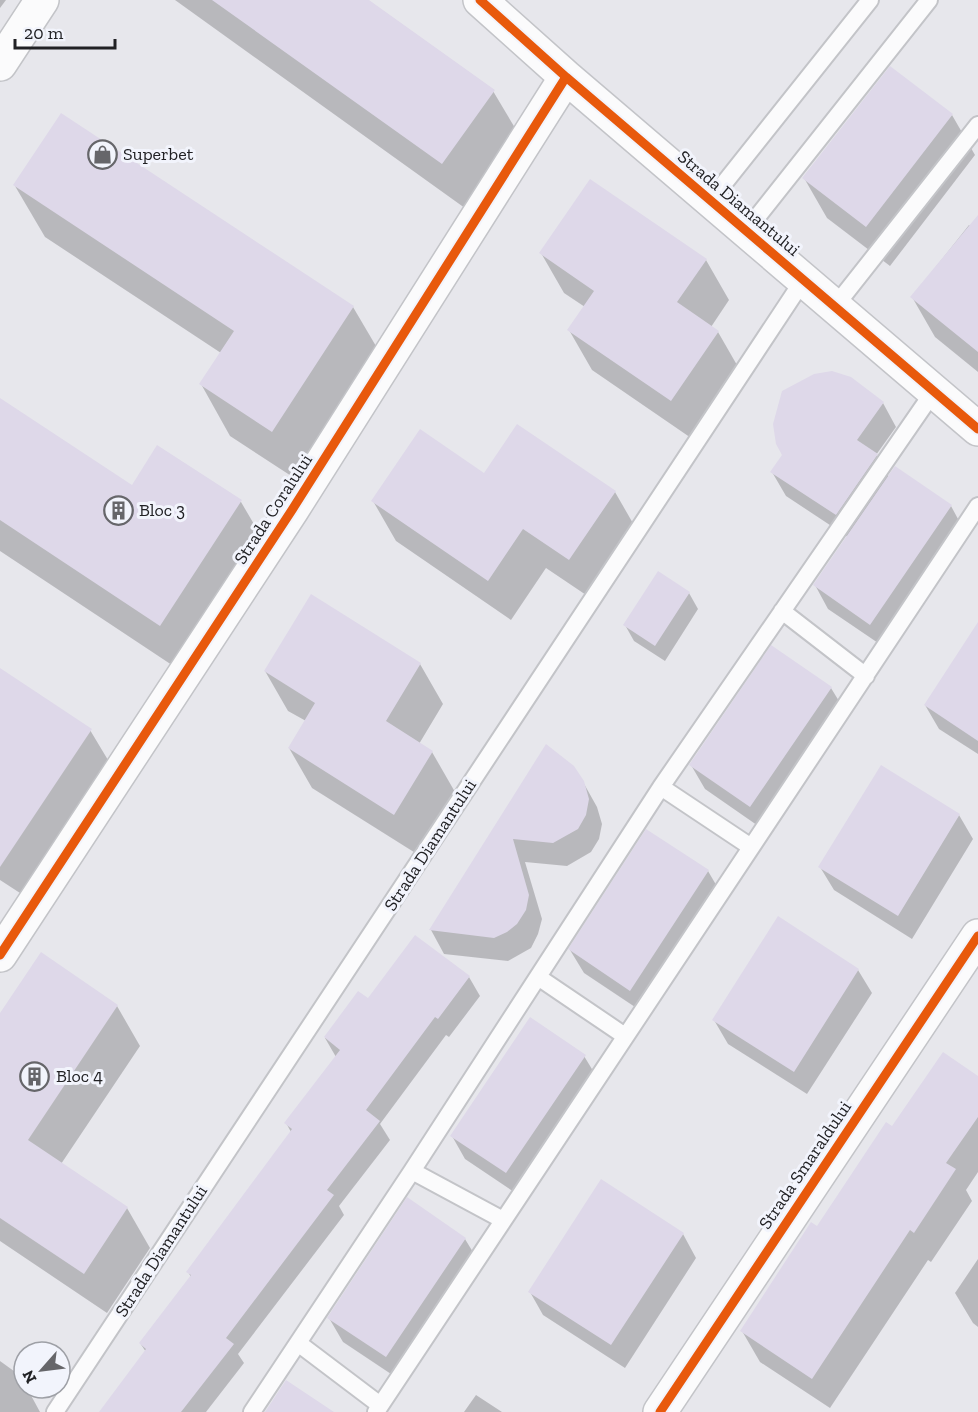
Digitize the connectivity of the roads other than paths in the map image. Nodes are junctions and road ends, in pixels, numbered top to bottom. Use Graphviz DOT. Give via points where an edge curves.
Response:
graph roads {
  1 [pos="20,0"];
  2 [pos="42,0"];
  3 [pos="480,0"];
  4 [pos="870,0"];
  5 [pos="928,0"];
  6 [pos="0,31"];
  7 [pos="0,64"];
  8 [pos="566,77"];
  9 [pos="978,125"];
  10 [pos="710,201"];
  11 [pos="746,231"];
  12 [pos="804,279"];
  13 [pos="836,305"];
  14 [pos="934,391"];
  15 [pos="977,425"];
  16 [pos="978,506"];
  17 [pos="782,611"];
  18 [pos="866,676"];
  19 [pos="661,787"];
  20 [pos="751,847"];
  21 [pos="978,936"];
  22 [pos="0,955"];
  23 [pos="538,977"];
  24 [pos="625,1036"];
  25 [pos="412,1171"];
  26 [pos="503,1220"];
  27 [pos="298,1343"];
  28 [pos="378,1408"];
  29 [pos="55,1412"];
  30 [pos="252,1412"];
  31 [pos="660,1412"];
  1 -- 6 [label="street"];
  2 -- 7 [label="street"];
  3 -- 8 [label="street, Strada Diamantului"];
  4 -- 10 [label="lane"];
  5 -- 11 [label="lane"];
  8 -- 10 [label="street, Strada Diamantului"];
  8 -- 22 [label="street, Strada Coralului" via="292,510"];
  9 -- 13 [label="lane"];
  10 -- 11 [label="street, Strada Diamantului"];
  11 -- 12 [label="street, Strada Diamantului"];
  12 -- 13 [label="street, Strada Diamantului"];
  12 -- 29 [label="lane, Strada Diamantului"];
  13 -- 14 [label="street, Strada Diamantului"];
  14 -- 15 [label="street, Strada Diamantului"];
  14 -- 17 [label="lane"];
  16 -- 18 [label="lane"];
  17 -- 18 [label="lane"];
  17 -- 19 [label="lane"];
  18 -- 20 [label="lane"];
  19 -- 20 [label="lane"];
  19 -- 23 [label="lane"];
  20 -- 24 [label="lane"];
  21 -- 31 [label="street, Strada Smaraldului"];
  23 -- 24 [label="lane"];
  23 -- 25 [label="lane"];
  24 -- 26 [label="lane"];
  25 -- 26 [label="lane"];
  25 -- 27 [label="lane"];
  26 -- 28 [label="lane"];
  27 -- 28 [label="lane"];
  27 -- 30 [label="lane"];
}
